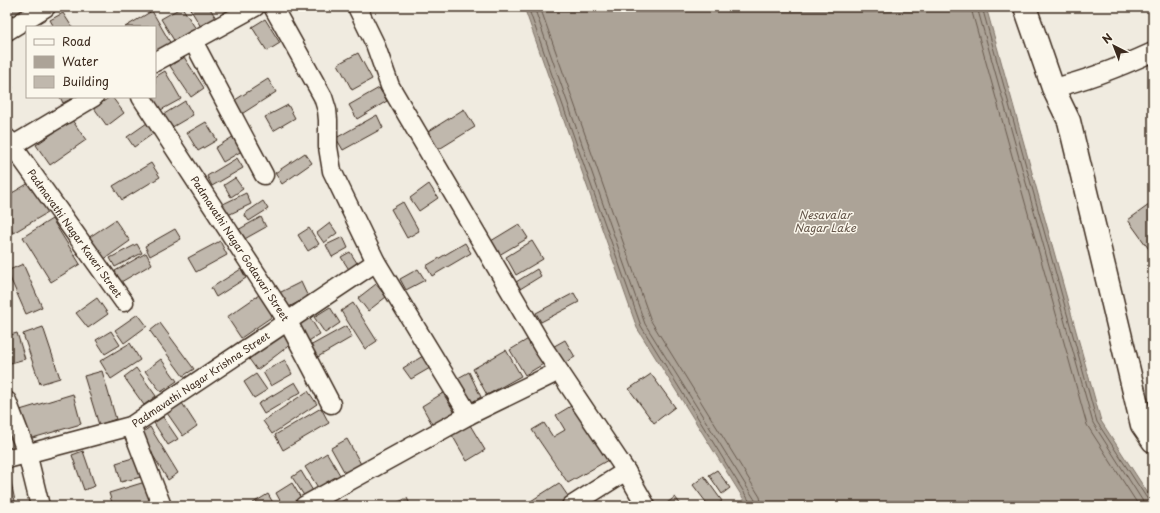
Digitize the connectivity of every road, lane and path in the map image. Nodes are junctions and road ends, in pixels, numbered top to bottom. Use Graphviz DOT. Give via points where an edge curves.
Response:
graph roads {
  1 [pos="46,7"];
  2 [pos="255,7"];
  3 [pos="273,7"];
  4 [pos="356,7"];
  5 [pos="1029,8"];
  6 [pos="7,31"];
  7 [pos="193,41"];
  8 [pos="1153,52"];
  9 [pos="156,61"];
  10 [pos="1053,88"];
  11 [pos="92,98"];
  12 [pos="142,98"];
  13 [pos="9,144"];
  14 [pos="264,175"];
  15 [pos="376,262"];
  16 [pos="124,302"];
  17 [pos="288,322"];
  18 [pos="558,371"];
  19 [pos="7,401"];
  20 [pos="331,404"];
  21 [pos="468,415"];
  22 [pos="131,426"];
  23 [pos="1153,441"];
  24 [pos="27,453"];
  25 [pos="7,459"];
  26 [pos="626,471"];
  27 [pos="40,506"];
  28 [pos="162,506"];
  29 [pos="304,506"];
  30 [pos="571,506"];
  31 [pos="646,506"];
  1 -- 6 [label="street"];
  2 -- 7 [label="street"];
  3 -- 15 [label="street" via="323,97 327,110 328,147 332,171"];
  4 -- 18 [label="street" via="375,44 390,86"];
  5 -- 10 [label="street"];
  7 -- 9 [label="street"];
  7 -- 14 [label="street"];
  8 -- 10 [label="street" via="1094,77"];
  10 -- 23 [label="street" via="1069,121 1142,425"];
  11 -- 13 [label="street"];
  12 -- 17 [label="street, Padmavathi Nagar Godavari Street"];
  13 -- 16 [label="street, Padmavathi Nagar Kaveri Street"];
  15 -- 17 [label="street, Padmavathi Nagar Krishna Street"];
  15 -- 21 [label="street"];
  17 -- 20 [label="street, Padmavathi Nagar Godavari Street"];
  17 -- 22 [label="street, Padmavathi Nagar Krishna Street"];
  18 -- 21 [label="street"];
  18 -- 26 [label="street"];
  19 -- 24 [label="street"];
  21 -- 29 [label="street"];
  22 -- 24 [label="street, Padmavathi Nagar Krishna Street"];
  22 -- 28 [label="street"];
  24 -- 25 [label="street, Padmavathi Nagar Krishna Street"];
  24 -- 27 [label="street"];
  26 -- 30 [label="street"];
  26 -- 31 [label="street"];
}
